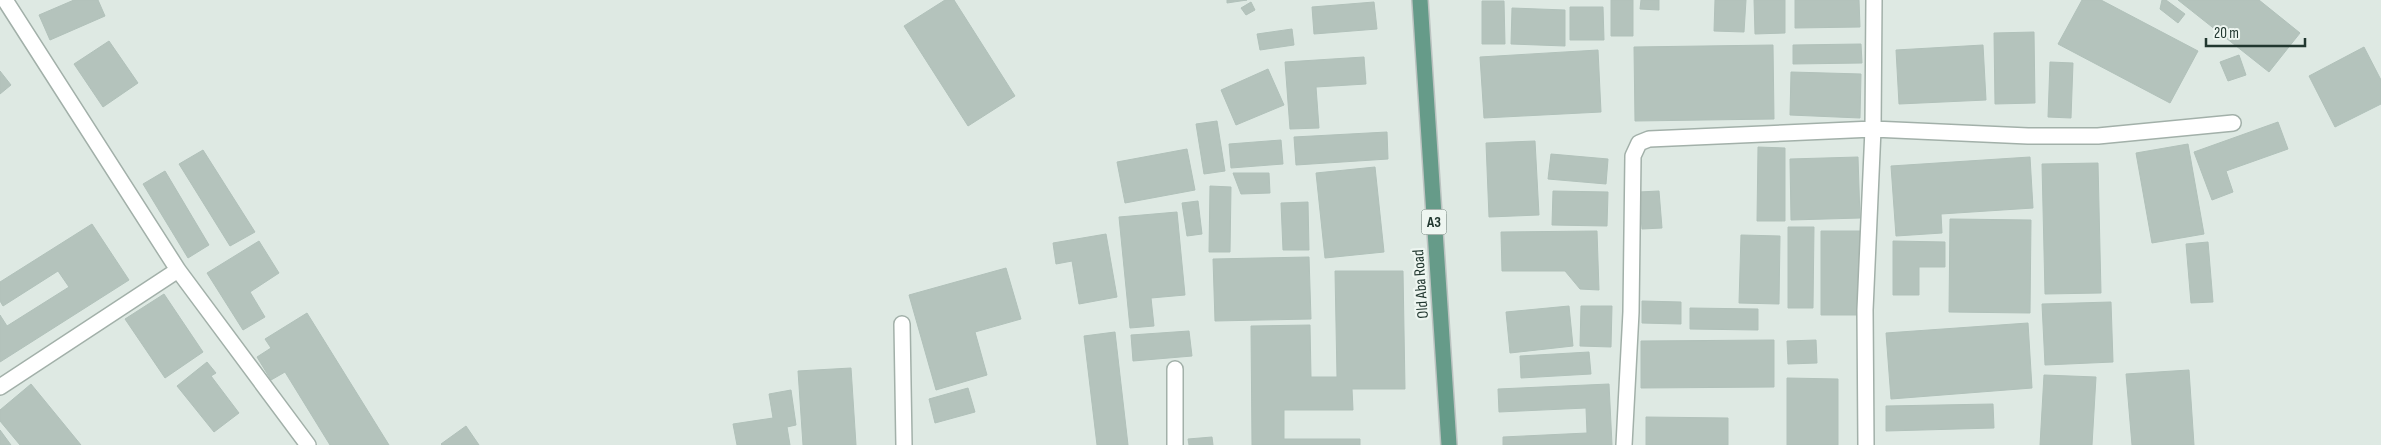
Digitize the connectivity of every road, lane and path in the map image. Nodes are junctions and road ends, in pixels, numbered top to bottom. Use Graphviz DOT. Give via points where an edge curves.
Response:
graph roads {
  1 [pos="4,0"];
  2 [pos="1420,0"];
  3 [pos="1874,0"];
  4 [pos="2233,123"];
  5 [pos="1873,129"];
  6 [pos="178,270"];
  7 [pos="902,324"];
  8 [pos="1175,369"];
  9 [pos="0,387"];
  10 [pos="308,445"];
  11 [pos="904,445"];
  12 [pos="1175,445"];
  13 [pos="1449,445"];
  14 [pos="1624,445"];
  15 [pos="1866,445"];
  1 -- 6 [label="street"];
  2 -- 13 [label="main road, Old Aba Road / A3"];
  3 -- 5 [label="street"];
  4 -- 5 [label="street" via="2098,136"];
  5 -- 14 [label="street" via="1649,139 1639,143 1632,164 1632,312"];
  5 -- 15 [label="street" via="1866,310"];
  6 -- 9 [label="street"];
  6 -- 10 [label="street"];
  7 -- 11 [label="street"];
  8 -- 12 [label="street"];
}
